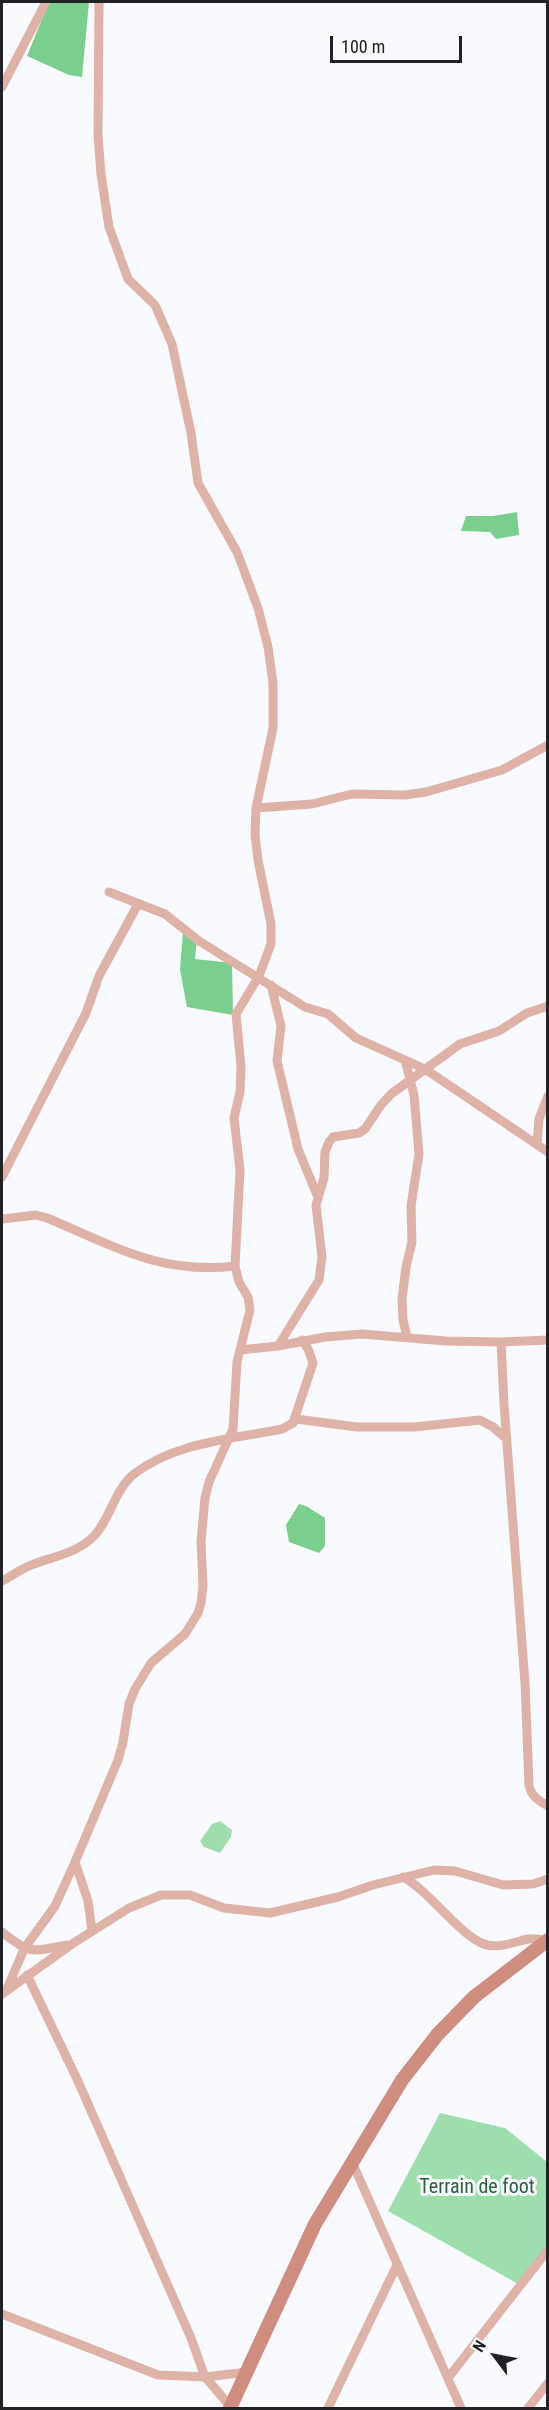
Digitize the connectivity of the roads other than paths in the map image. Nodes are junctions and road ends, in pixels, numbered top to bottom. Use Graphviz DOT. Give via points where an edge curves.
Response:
graph roads {
  1 [pos="46,2"];
  2 [pos="99,2"];
  3 [pos="2,87"];
  4 [pos="548,745"];
  5 [pos="256,808"];
  6 [pos="110,892"];
  7 [pos="138,904"];
  8 [pos="259,976"];
  9 [pos="271,985"];
  10 [pos="548,1006"];
  11 [pos="405,1060"];
  12 [pos="426,1069"];
  13 [pos="410,1078"];
  14 [pos="548,1096"];
  15 [pos="537,1144"];
  16 [pos="548,1152"];
  17 [pos="2,1177"];
  18 [pos="317,1195"];
  19 [pos="2,1219"];
  20 [pos="235,1266"];
  21 [pos="407,1337"];
  22 [pos="548,1340"];
  23 [pos="302,1341"];
  24 [pos="501,1342"];
  25 [pos="278,1346"];
  26 [pos="240,1350"];
  27 [pos="296,1419"];
  28 [pos="230,1439"];
  29 [pos="507,1439"];
  30 [pos="2,1581"];
  31 [pos="548,1806"];
  32 [pos="75,1862"];
  33 [pos="403,1877"];
  34 [pos="548,1879"];
  35 [pos="92,1931"];
  36 [pos="2,1932"];
  37 [pos="547,1940"];
  38 [pos="72,1944"];
  39 [pos="24,1949"];
  40 [pos="27,1975"];
  41 [pos="4,1992"];
  42 [pos="352,2162"];
  43 [pos="548,2250"];
  44 [pos="397,2265"];
  45 [pos="2,2314"];
  46 [pos="248,2372"];
  47 [pos="205,2377"];
  48 [pos="448,2378"];
  49 [pos="545,2386"];
  50 [pos="548,2398"];
  51 [pos="231,2408"];
  52 [pos="328,2409"];
  53 [pos="461,2409"];
  54 [pos="528,2409"];
  1 -- 3 [label="street"];
  2 -- 5 [label="street" via="98,136 109,227 128,279 154,305 172,344 198,483 237,552 268,646 273,728"];
  4 -- 5 [label="street" via="502,770 426,792 352,794 312,804"];
  5 -- 8 [label="street" via="258,860 271,924 271,944"];
  6 -- 7 [label="street"];
  7 -- 8 [label="street" via="165,915 199,941"];
  7 -- 17 [label="street"];
  8 -- 9 [label="street"];
  8 -- 20 [label="street" via="240,1005 236,1022 241,1074 234,1118 240,1170"];
  9 -- 11 [label="street" via="305,1007 328,1014 356,1038"];
  9 -- 18 [label="street" via="281,1026 277,1061 298,1149"];
  10 -- 12 [label="street" via="527,1013 500,1031 460,1044"];
  11 -- 12 [label="street"];
  11 -- 13 [label="street"];
  12 -- 13 [label="street"];
  12 -- 15 [label="street"];
  13 -- 18 [label="street" via="386,1100 365,1130 333,1137 328,1142 324,1178"];
  13 -- 21 [label="street" via="419,1160 411,1206 412,1242 402,1299"];
  14 -- 15 [label="street" via="539,1119"];
  15 -- 16 [label="street"];
  18 -- 25 [label="street" via="315,1214 322,1257 319,1280"];
  19 -- 20 [label="street" via="26,1215 46,1218 110,1247 172,1265"];
  20 -- 26 [label="street" via="250,1310"];
  21 -- 23 [label="street" via="362,1334"];
  21 -- 24 [label="street"];
  22 -- 24 [label="street"];
  23 -- 25 [label="street"];
  23 -- 27 [label="street" via="313,1363"];
  24 -- 29 [label="street"];
  25 -- 26 [label="street"];
  26 -- 28 [label="street"];
  27 -- 28 [label="street" via="282,1429"];
  27 -- 29 [label="street" via="414,1427 480,1420"];
  28 -- 30 [label="street" via="171,1453 144,1467 126,1482 92,1538 62,1557 32,1564"];
  28 -- 32 [label="street" via="209,1482 206,1498 201,1541 203,1586 198,1613 185,1634 151,1663 138,1682 129,1704 118,1761"];
  29 -- 31 [label="street" via="529,1785 535,1798"];
  32 -- 35 [label="street" via="88,1901"];
  32 -- 39 [label="street" via="55,1906"];
  33 -- 34 [label="street" via="445,1870 503,1885"];
  33 -- 35 [label="street" via="270,1913 224,1908 190,1895 161,1895 129,1908"];
  33 -- 37 [label="street" via="481,1943 494,1946"];
  35 -- 38 [label="street"];
  36 -- 39 [label="street"];
  37 -- 42 [label="main road" via="483,1989 437,2035 402,2080"];
  38 -- 39 [label="street"];
  38 -- 40 [label="street"];
  39 -- 41 [label="street"];
  40 -- 41 [label="street"];
  40 -- 47 [label="street" via="81,2088"];
  42 -- 44 [label="street"];
  42 -- 46 [label="main road" via="315,2224"];
  43 -- 48 [label="street"];
  44 -- 48 [label="street"];
  44 -- 52 [label="street"];
  45 -- 47 [label="street" via="158,2375"];
  46 -- 47 [label="street"];
  46 -- 51 [label="main road"];
  47 -- 51 [label="street"];
  48 -- 53 [label="street"];
  49 -- 50 [label="street"];
  49 -- 54 [label="street"];
}
